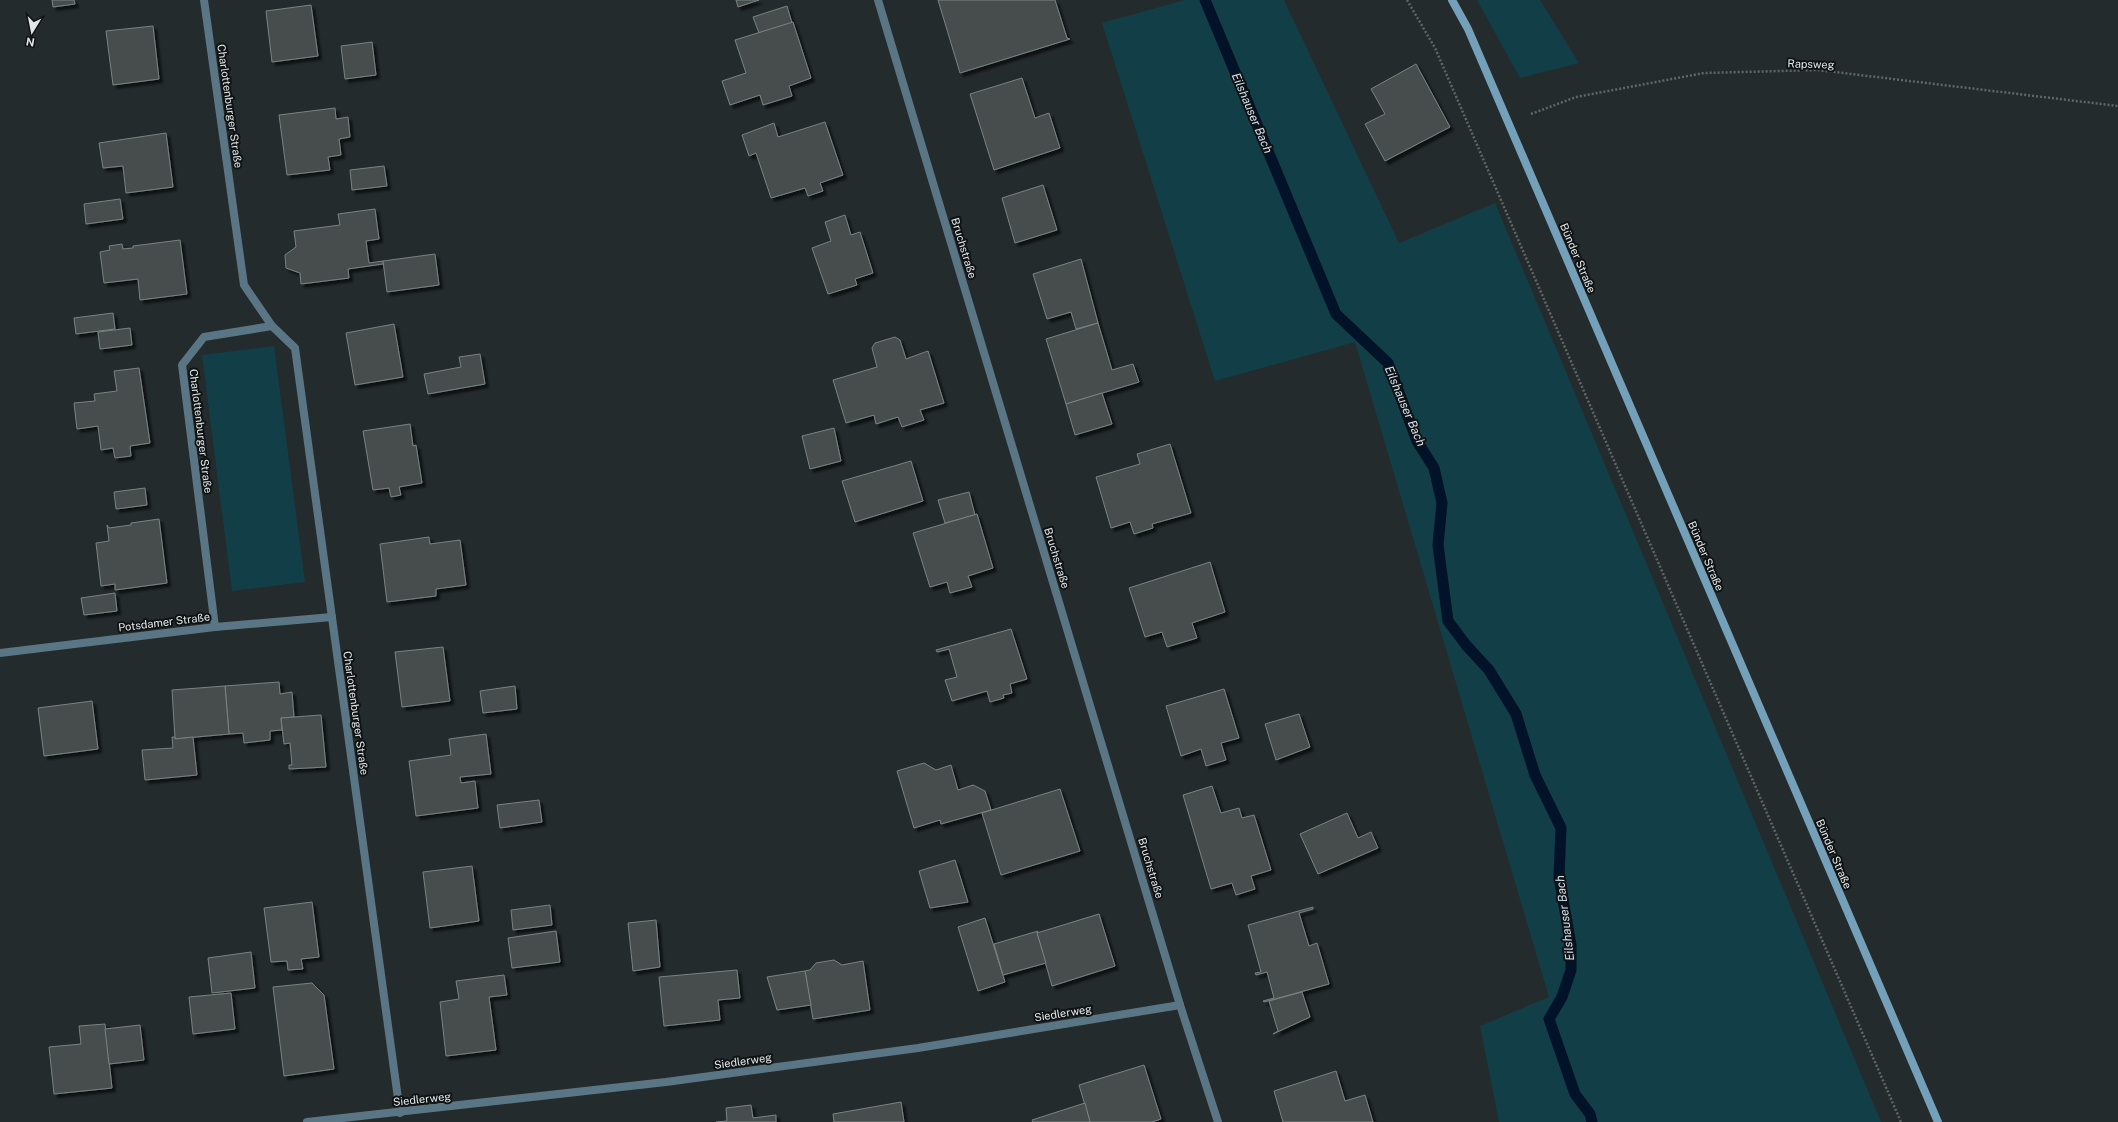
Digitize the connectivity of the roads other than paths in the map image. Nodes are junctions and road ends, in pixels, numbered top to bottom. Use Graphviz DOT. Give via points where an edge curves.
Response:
graph roads {
  1 [pos="204,0"];
  2 [pos="878,0"];
  3 [pos="1452,0"];
  4 [pos="272,326"];
  5 [pos="332,617"];
  6 [pos="215,626"];
  7 [pos="0,654"];
  8 [pos="1180,1005"];
  9 [pos="400,1113"];
  10 [pos="307,1122"];
  11 [pos="1218,1122"];
  12 [pos="1938,1122"];
  1 -- 4 [label="street, Charlottenburger Straße" via="244,285"];
  2 -- 8 [label="street, Bruchstraße"];
  3 -- 12 [label="main road, Bünder Straße" via="1468,29"];
  4 -- 5 [label="street, Charlottenburger Straße" via="295,348"];
  4 -- 6 [label="street, Charlottenburger Straße" via="204,337 182,365"];
  5 -- 6 [label="street, Potsdamer Straße"];
  5 -- 9 [label="street, Charlottenburger Straße"];
  6 -- 7 [label="street, Potsdamer Straße"];
  8 -- 9 [label="street, Siedlerweg" via="918,1048 666,1082"];
  8 -- 11 [label="street, Bruchstraße"];
  9 -- 10 [label="street, Siedlerweg"];
}
